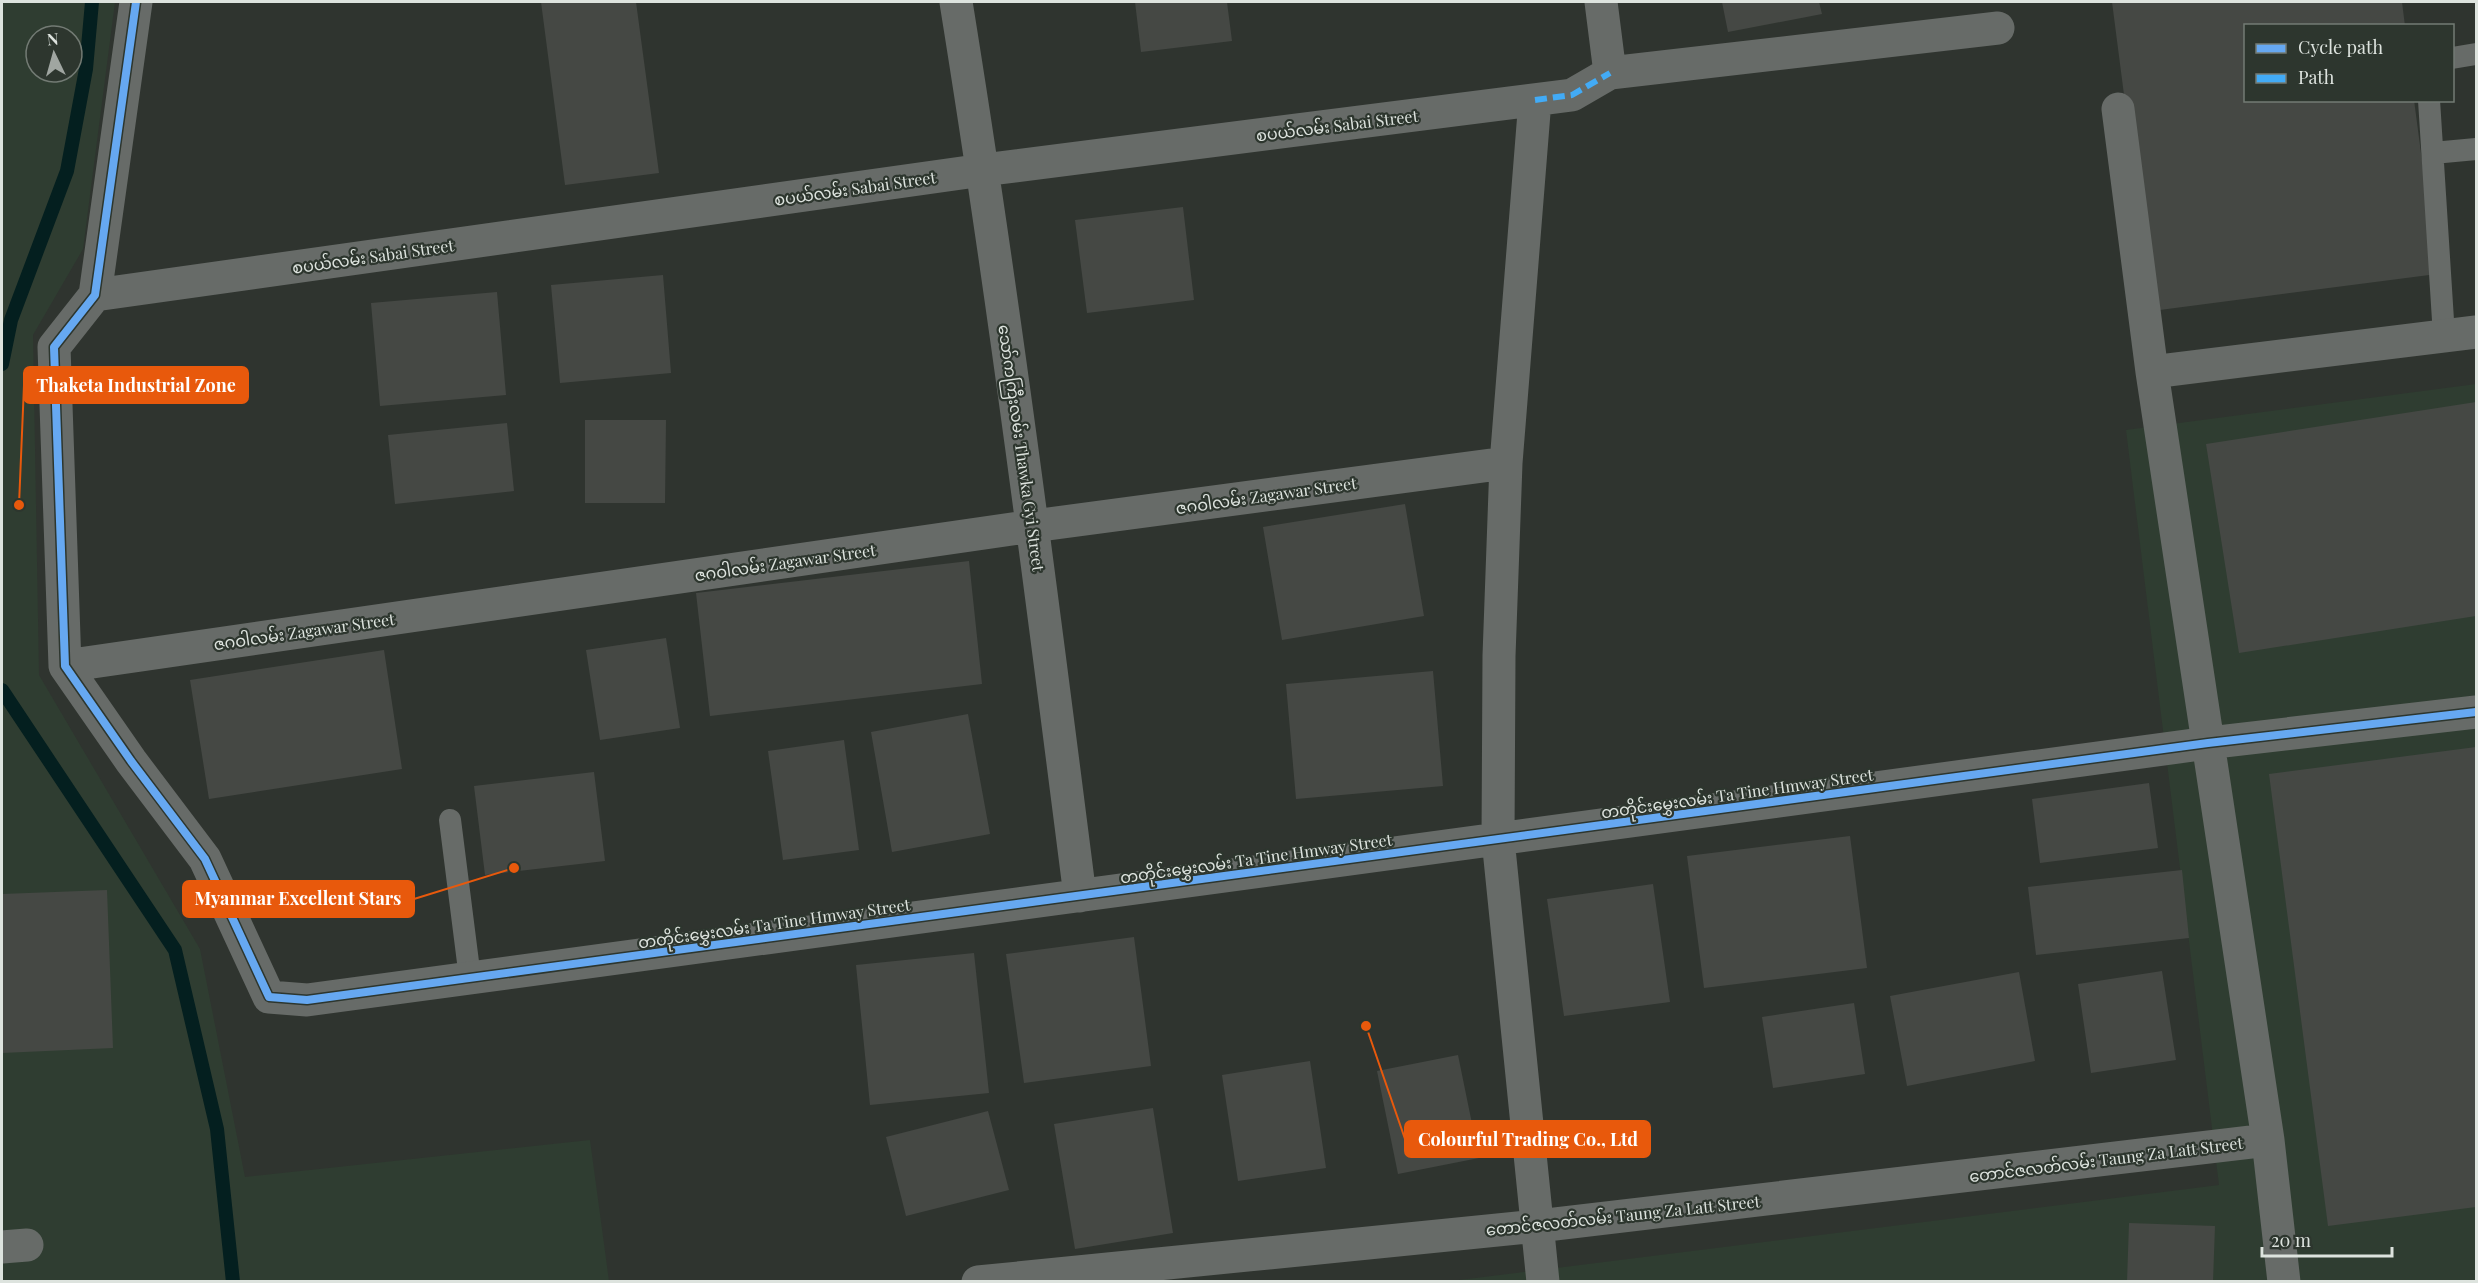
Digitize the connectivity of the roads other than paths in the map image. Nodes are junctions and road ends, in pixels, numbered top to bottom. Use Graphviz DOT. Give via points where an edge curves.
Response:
graph roads {
  1 [pos="136,2"];
  2 [pos="956,2"];
  3 [pos="1601,2"];
  4 [pos="1998,28"];
  5 [pos="2476,54"];
  6 [pos="2454,58"];
  7 [pos="1610,73"];
  8 [pos="1535,100"];
  9 [pos="2429,102"];
  10 [pos="2118,109"];
  11 [pos="2476,149"];
  12 [pos="2433,153"];
  13 [pos="983,170"];
  14 [pos="95,295"];
  15 [pos="2476,332"];
  16 [pos="2444,336"];
  17 [pos="2152,372"];
  18 [pos="1506,463"];
  19 [pos="1034,526"];
  20 [pos="65,666"];
  21 [pos="2476,712"];
  22 [pos="2208,744"];
  23 [pos="450,820"];
  24 [pos="1498,839"];
  25 [pos="1080,896"];
  26 [pos="470,978"];
  27 [pos="2268,1140"];
  28 [pos="1538,1226"];
  29 [pos="978,1281"];
  30 [pos="1543,1281"];
  31 [pos="2284,1281"];
  1 -- 14 [label="street"];
  2 -- 13 [label="street, သော်ကကြီးလမ်း Thawka Gyi Street"];
  3 -- 7 [label="street"];
  4 -- 7 [label="street"];
  5 -- 6 [label="lane"];
  7 -- 8 [label="street, စပယ်လမ်း Sabai Street" via="1572,95"];
  8 -- 13 [label="street, စပယ်လမ်း Sabai Street"];
  8 -- 18 [label="street"];
  9 -- 12 [label="lane"];
  10 -- 17 [label="street"];
  11 -- 12 [label="lane"];
  12 -- 16 [label="lane"];
  13 -- 14 [label="street, စပယ်လမ်း Sabai Street"];
  13 -- 19 [label="street, သော်ကကြီးလမ်း Thawka Gyi Street"];
  14 -- 20 [label="street" via="54,347"];
  15 -- 16 [label="street"];
  16 -- 17 [label="street"];
  17 -- 22 [label="street"];
  18 -- 19 [label="street, ဇဂဝါလမ်း Zagawar Street"];
  18 -- 24 [label="street"];
  19 -- 20 [label="street, ဇဂဝါလမ်း Zagawar Street"];
  19 -- 25 [label="street, သော်ကကြီးလမ်း Thawka Gyi Street"];
  20 -- 26 [label="street, တတိုင်းမွှေးလမ်း Ta Tine Hmway Street" via="205,859 269,997 307,1000"];
  21 -- 22 [label="street, တတိုင်းမွှေးလမ်း Ta Tine Hmway Street"];
  22 -- 24 [label="street, တတိုင်းမွှေးလမ်း Ta Tine Hmway Street"];
  22 -- 27 [label="street"];
  23 -- 26 [label="lane"];
  24 -- 25 [label="street, တတိုင်းမွှေးလမ်း Ta Tine Hmway Street"];
  24 -- 28 [label="street"];
  25 -- 26 [label="street, တတိုင်းမွှေးလမ်း Ta Tine Hmway Street"];
  27 -- 28 [label="street, တောင်ဇလတ်လမ်း Taung Za Latt Street"];
  27 -- 31 [label="street"];
  28 -- 29 [label="street, တောင်ဇလတ်လမ်း Taung Za Latt Street"];
  28 -- 30 [label="street"];
}
